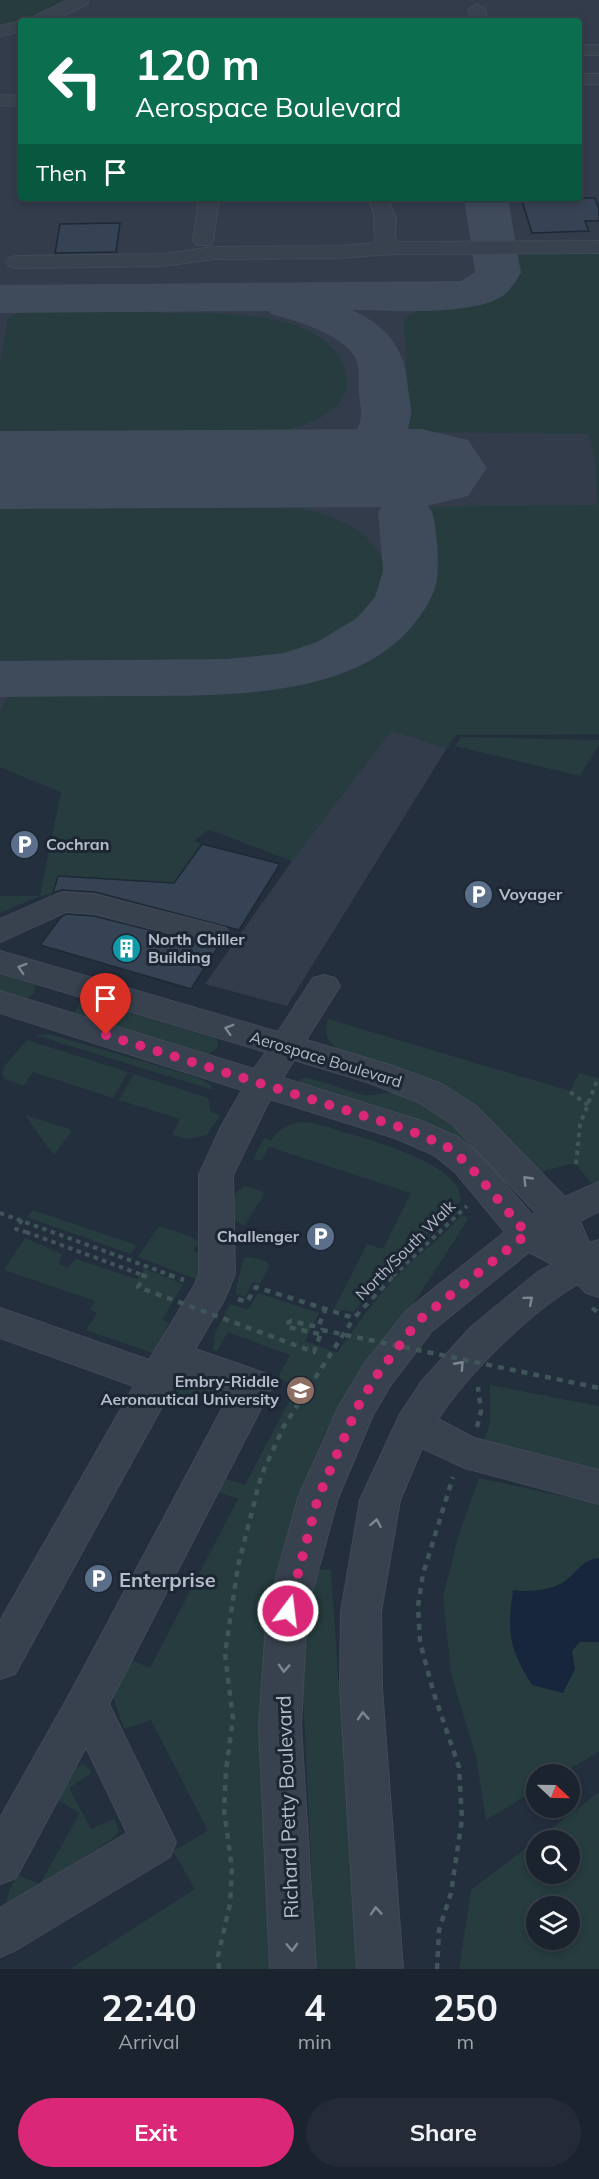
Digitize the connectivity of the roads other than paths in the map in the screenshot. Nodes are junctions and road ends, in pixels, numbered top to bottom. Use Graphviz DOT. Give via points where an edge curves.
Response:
graph roads {
  1 [pos="81,0"];
  2 [pos="45,18"];
  3 [pos="18,27"];
  4 [pos="0,31"];
  5 [pos="582,50"];
  6 [pos="599,50"];
  7 [pos="582,79"];
  8 [pos="599,79"];
  9 [pos="0,100"];
  10 [pos="18,101"];
  11 [pos="209,201"];
  12 [pos="379,201"];
  13 [pos="203,241"];
  14 [pos="599,247"];
  15 [pos="394,248"];
  16 [pos="16,262"];
  17 [pos="0,932"];
  18 [pos="214,935"];
  19 [pos="0,962"];
  20 [pos="69,983"];
  21 [pos="324,986"];
  22 [pos="0,1002"];
  23 [pos="44,1016"];
  24 [pos="287,1046"];
  25 [pos="264,1084"];
  26 [pos="599,1195"];
  27 [pos="560,1215"];
  28 [pos="527,1234"];
  29 [pos="593,1267"];
  30 [pos="0,1323"];
  31 [pos="165,1368"];
  32 [pos="413,1425"];
  33 [pos="599,1487"];
  34 [pos="0,1660"];
  35 [pos="87,1704"];
  36 [pos="0,1862"];
  37 [pos="0,1934"];
  38 [pos="293,1969"];
  39 [pos="380,1969"];
  1 -- 2 [label="street"];
  3 -- 4 [label="street"];
  5 -- 6 [label="street"];
  7 -- 8 [label="street"];
  9 -- 10 [label="street"];
  11 -- 13 [label="street"];
  12 -- 15 [label="street" via="386,218 385,240"];
  14 -- 15 [label="street"];
  15 -- 16 [label="street" via="214,253 163,260"];
  17 -- 18 [label="street" via="62,902 94,904"];
  20 -- 19 [label="street, Aerospace Boulevard, one-way"];
  20 -- 23 [label="street"];
  24 -- 20 [label="street, Aerospace Boulevard, one-way"];
  21 -- 24 [label="street"];
  22 -- 23 [label="street"];
  23 -- 25 [label="street"];
  24 -- 25 [label="street"];
  27 -- 24 [label="street, Aerospace Boulevard, one-way" via="464,1115 430,1093"];
  25 -- 28 [label="street" via="406,1129 446,1146 468,1164"];
  25 -- 31 [label="street" via="216,1175 217,1274"];
  26 -- 27 [label="street, Richard Petty Boulevard"];
  27 -- 28 [label="street, Richard Petty Boulevard"];
  27 -- 29 [label="street, Aerospace Boulevard"];
  28 -- 29 [label="street"];
  28 -- 38 [label="street, Richard Petty Boulevard, one-way" via="418,1321 357,1408 318,1498 288,1611 280,1726"];
  32 -- 29 [label="street, one-way" via="435,1392 484,1338 551,1282"];
  30 -- 31 [label="street"];
  31 -- 34 [label="street"];
  31 -- 35 [label="street" via="254,1385"];
  32 -- 33 [label="street" via="465,1452"];
  39 -- 32 [label="street, one-way" via="361,1688 361,1612 380,1500"];
  35 -- 36 [label="street"];
  35 -- 37 [label="street" via="154,1842"];
}
